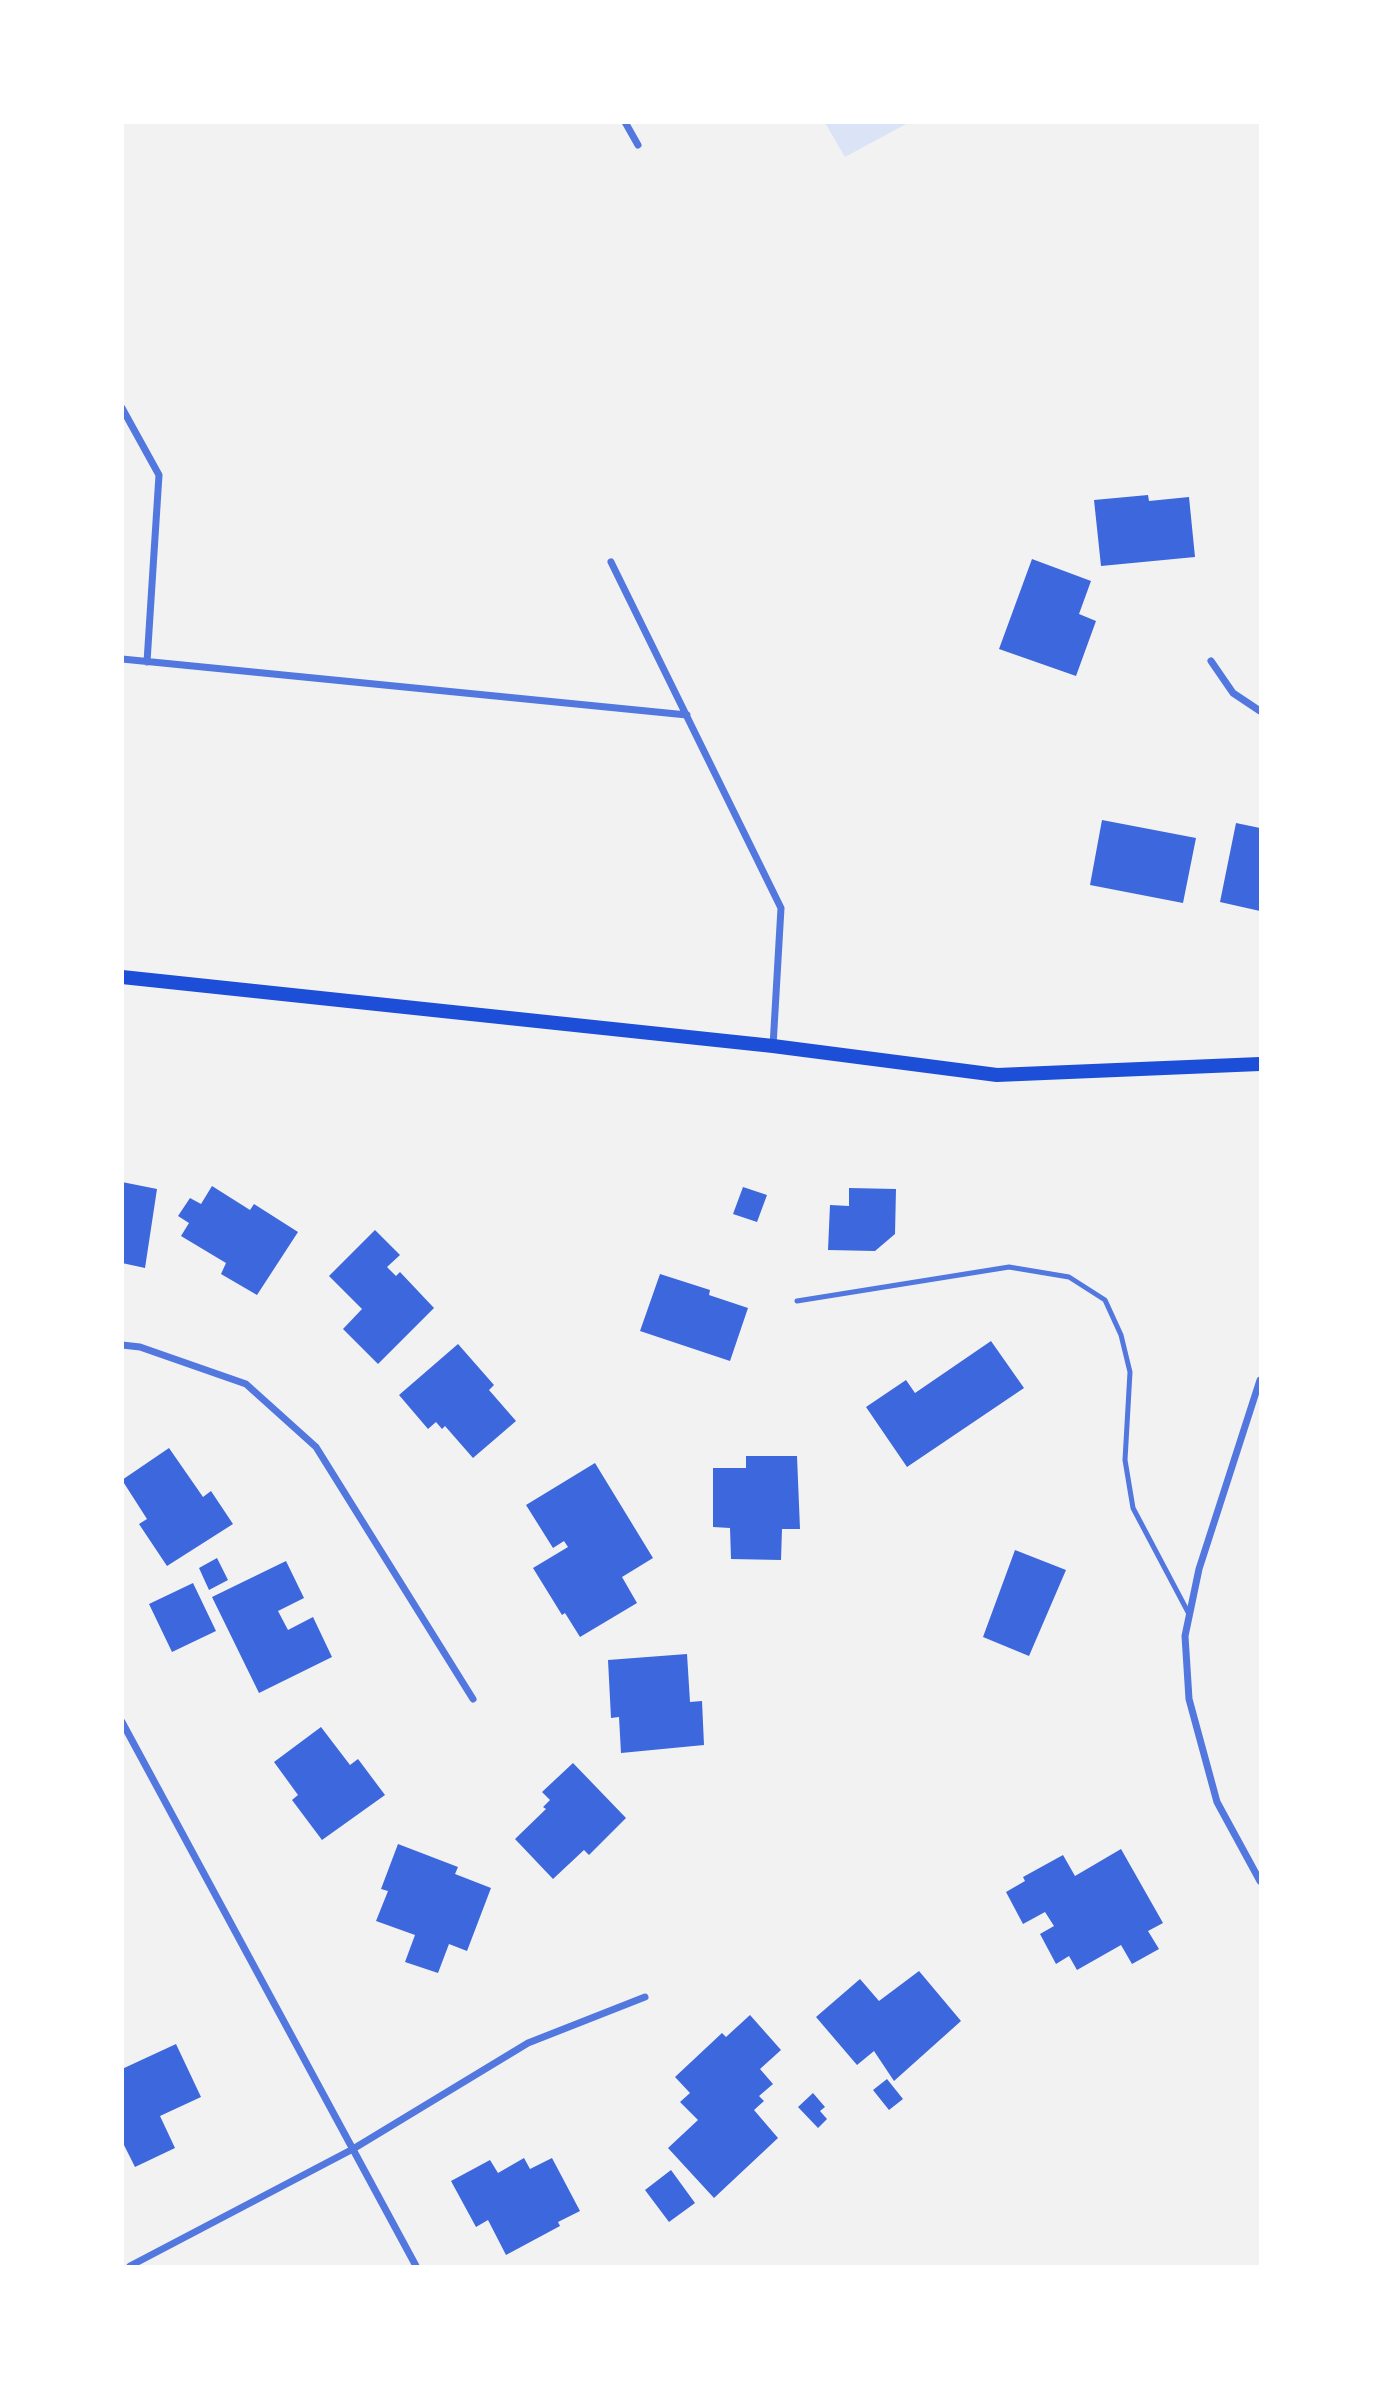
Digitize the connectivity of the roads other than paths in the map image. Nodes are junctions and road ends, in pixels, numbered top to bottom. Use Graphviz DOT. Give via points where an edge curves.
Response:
graph roads {
  1 [pos="625,122"];
  2 [pos="638,145"];
  3 [pos="122,408"];
  4 [pos="611,562"];
  5 [pos="122,659"];
  6 [pos="147,662"];
  7 [pos="1211,662"];
  8 [pos="1261,711"];
  9 [pos="687,716"];
  10 [pos="122,977"];
  11 [pos="773,1046"];
  12 [pos="1261,1064"];
  13 [pos="797,1301"];
  14 [pos="122,1345"];
  15 [pos="1261,1380"];
  16 [pos="1189,1614"];
  17 [pos="473,1699"];
  18 [pos="122,1722"];
  19 [pos="1261,1881"];
  20 [pos="645,1997"];
  21 [pos="353,2148"];
  22 [pos="130,2266"];
  23 [pos="416,2266"];
  1 -- 2 [label="street"];
  3 -- 6 [label="street" via="159,475"];
  4 -- 9 [label="street"];
  5 -- 6 [label="street"];
  6 -- 9 [label="street"];
  7 -- 8 [label="street" via="1233,693"];
  9 -- 11 [label="street" via="781,908"];
  10 -- 11 [label="main road"];
  11 -- 12 [label="main road" via="997,1075"];
  13 -- 16 [label="lane" via="1009,1267 1069,1277 1105,1300 1121,1335 1130,1372 1125,1460 1133,1508"];
  14 -- 17 [label="street" via="246,1384 316,1447"];
  15 -- 16 [label="street" via="1199,1569"];
  16 -- 19 [label="street" via="1185,1636 1189,1699 1217,1802"];
  18 -- 21 [label="street"];
  20 -- 21 [label="street" via="528,2043"];
  21 -- 22 [label="street"];
  21 -- 23 [label="street"];
}
